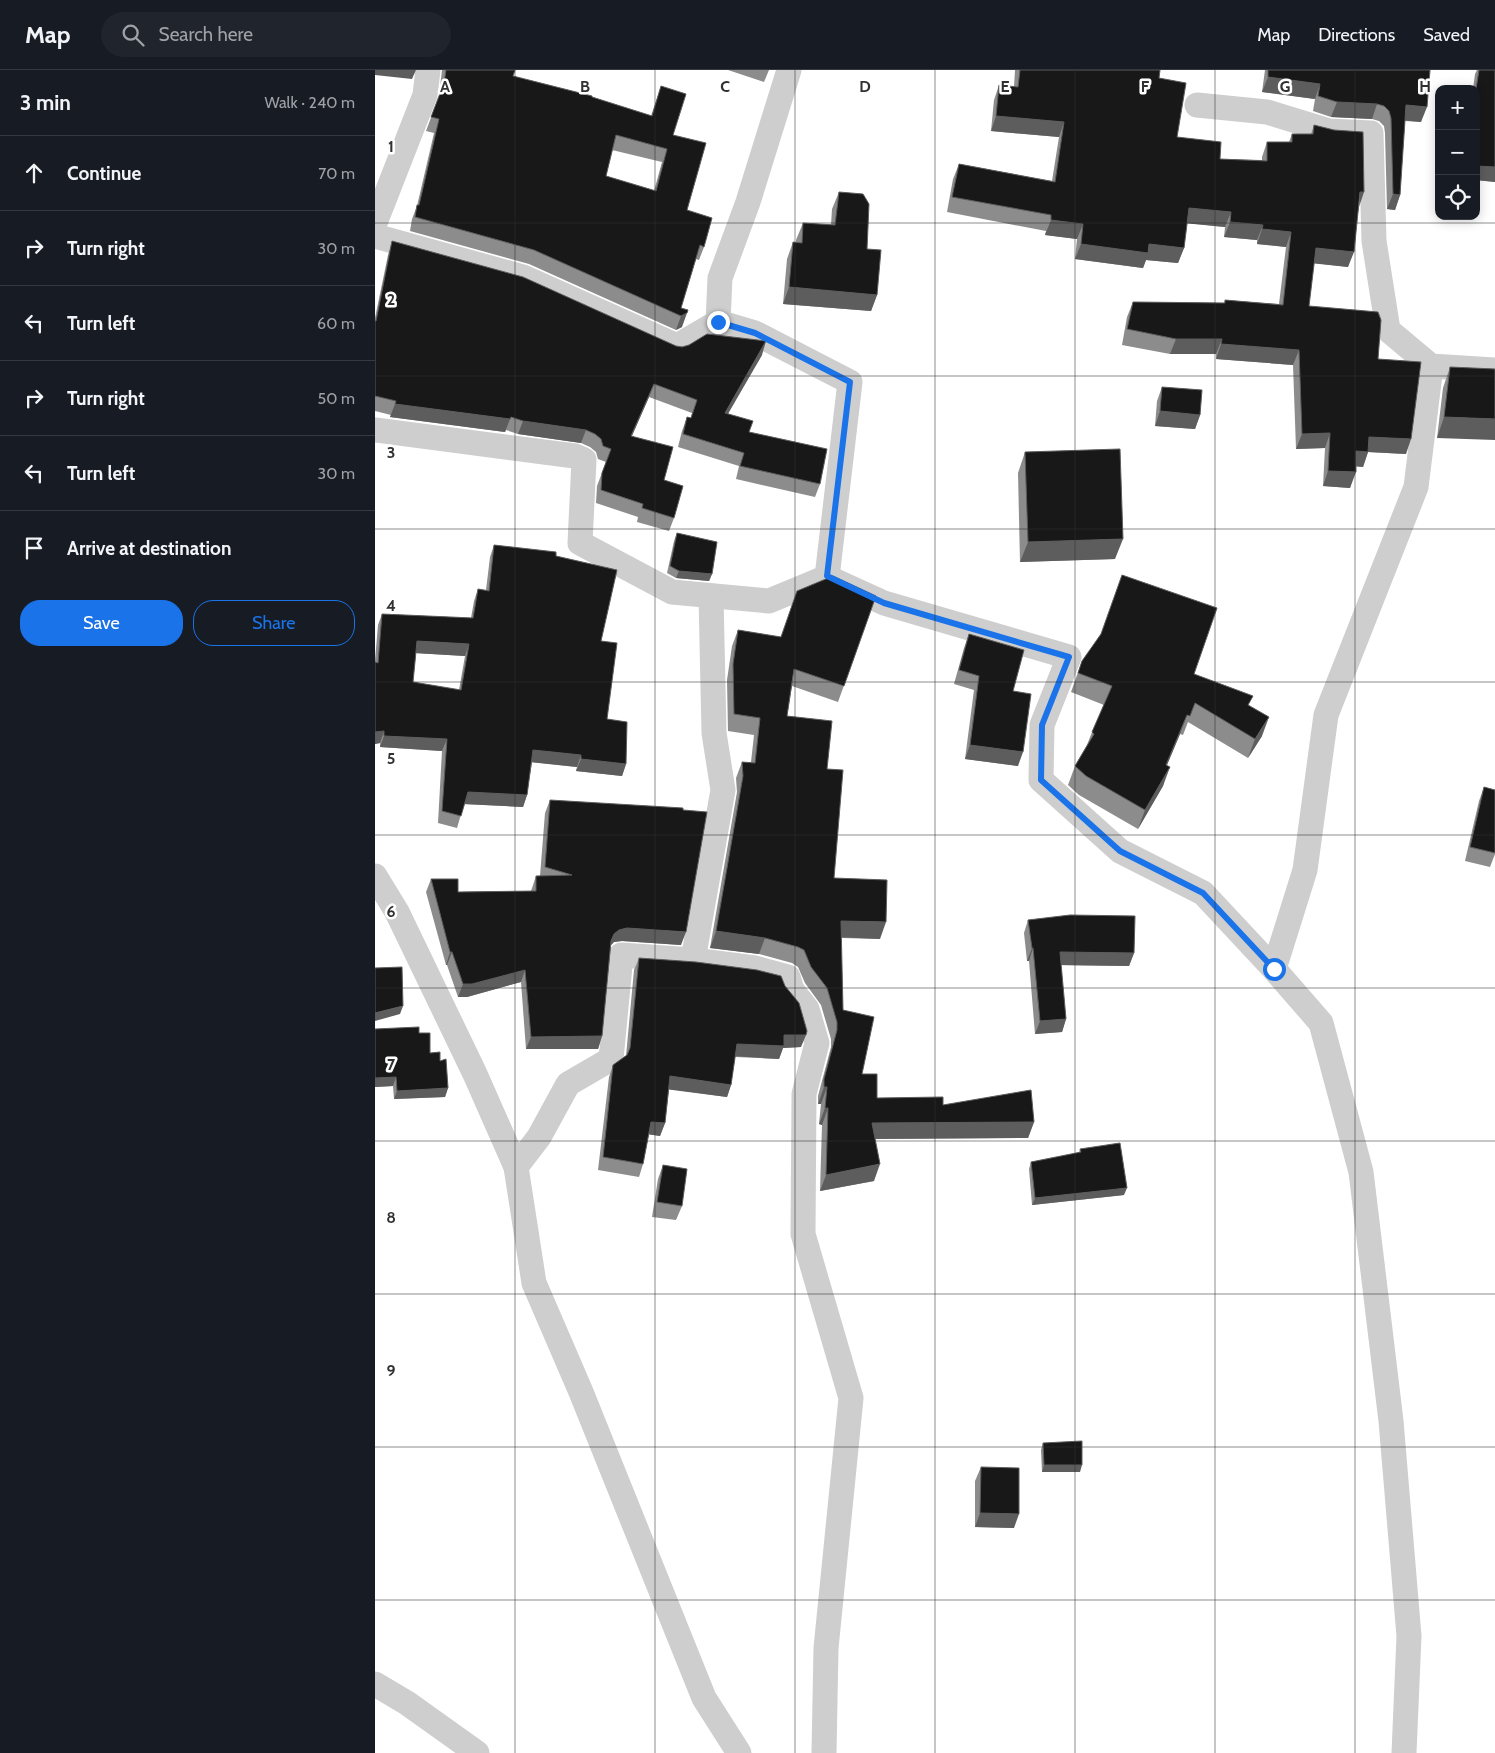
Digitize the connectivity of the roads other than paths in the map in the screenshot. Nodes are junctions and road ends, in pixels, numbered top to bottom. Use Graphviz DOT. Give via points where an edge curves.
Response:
graph roads {
  1 [pos="428,70"];
  2 [pos="789,70"];
  3 [pos="1197,105"];
  4 [pos="375,223"];
  5 [pos="375,236"];
  6 [pos="718,322"];
  7 [pos="1431,366"];
  8 [pos="1495,370"];
  9 [pos="375,430"];
  10 [pos="827,576"];
  11 [pos="711,596"];
  12 [pos="375,876"];
  13 [pos="693,960"];
  14 [pos="1274,969"];
  15 [pos="516,1167"];
  16 [pos="375,1684"];
  17 [pos="477,1753"];
  18 [pos="739,1753"];
  19 [pos="824,1753"];
  20 [pos="1404,1753"];
  1 -- 4 [label="street" via="425,95"];
  2 -- 6 [label="street" via="748,202 720,278"];
  3 -- 7 [label="street" via="1267,112 1329,131 1371,134 1374,241 1388,330"];
  5 -- 6 [label="street" via="523,277 677,346"];
  6 -- 10 [label="street" via="755,333 850,382"];
  7 -- 8 [label="street"];
  7 -- 14 [label="street" via="1417,487 1326,715 1305,870"];
  9 -- 11 [label="street" via="575,456 584,460 580,543 672,592"];
  10 -- 11 [label="street" via="769,601"];
  10 -- 14 [label="street" via="884,603 1069,657 1042,725 1041,780 1120,851 1203,893"];
  11 -- 13 [label="street" via="714,733 723,790"];
  12 -- 15 [label="street" via="397,912"];
  13 -- 15 [label="street" via="621,955 611,1059 567,1084 539,1138"];
  13 -- 19 [label="street" via="755,968 788,978 792,990 807,1009 817,1043 804,1094 803,1234 851,1398 825,1648"];
  14 -- 20 [label="street" via="1321,1023 1361,1172 1391,1420 1409,1636"];
  15 -- 18 [label="street" via="534,1283 704,1698"];
  16 -- 17 [label="street"];
}
